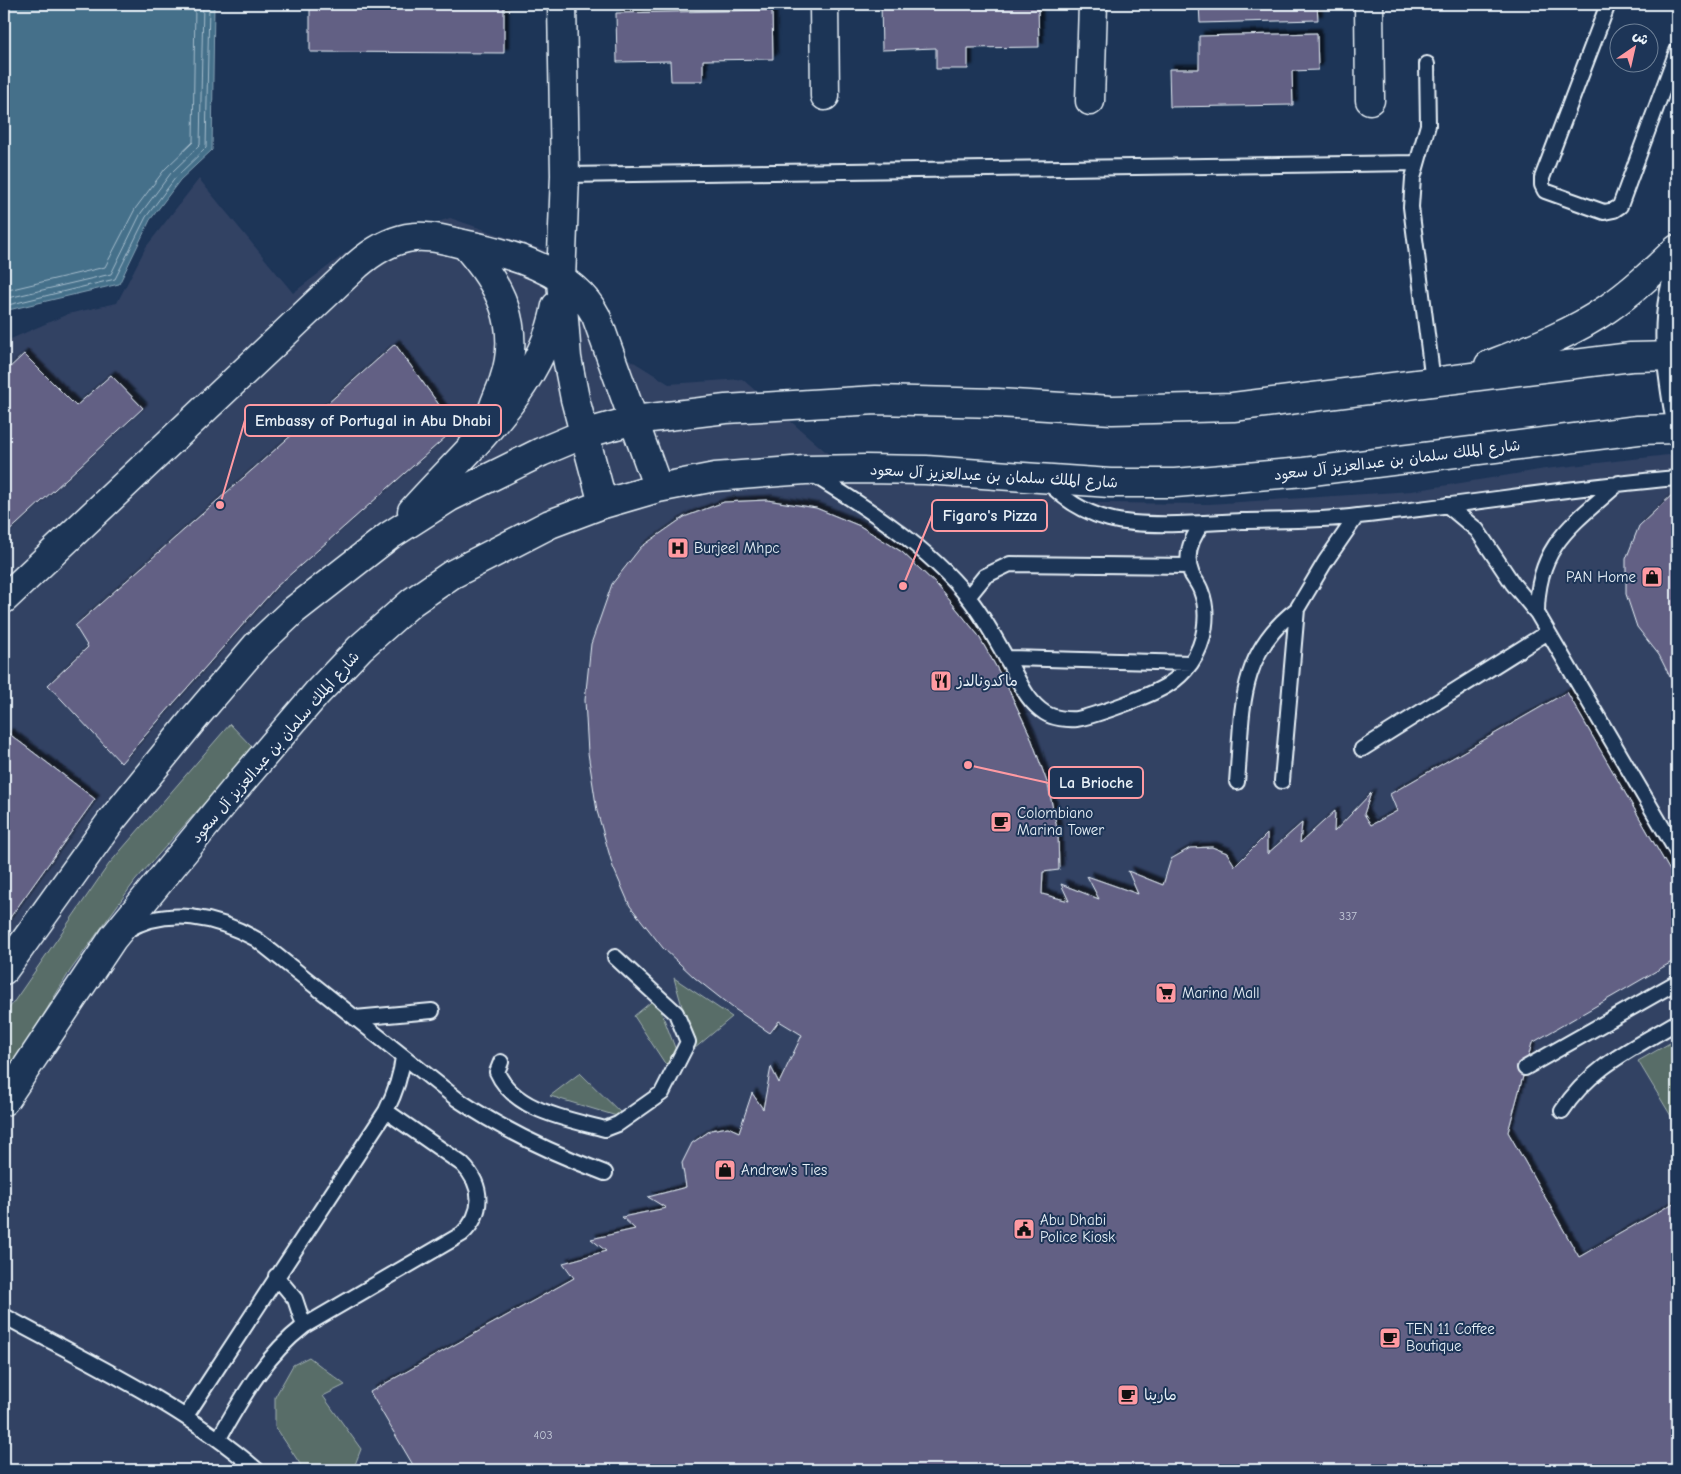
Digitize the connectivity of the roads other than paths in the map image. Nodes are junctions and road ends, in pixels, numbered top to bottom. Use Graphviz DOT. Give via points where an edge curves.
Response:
graph roads {
  1 [pos="562,4"];
  2 [pos="824,4"];
  3 [pos="1092,4"];
  4 [pos="1369,4"];
  5 [pos="1608,4"];
  6 [pos="1677,51"];
  7 [pos="1427,64"];
  8 [pos="825,96"];
  9 [pos="1370,100"];
  10 [pos="1090,102"];
  11 [pos="1416,163"];
  12 [pos="565,176"];
  13 [pos="464,244"];
  14 [pos="1677,249"];
  15 [pos="1677,260"];
  16 [pos="561,280"];
  17 [pos="1670,356"];
  18 [pos="1444,381"];
  19 [pos="634,420"];
  20 [pos="1676,429"];
  21 [pos="485,432"];
  22 [pos="584,434"];
  23 [pos="805,470"];
  24 [pos="1677,478"];
  25 [pos="1045,480"];
  26 [pos="1619,483"];
  27 [pos="658,488"];
  28 [pos="603,504"];
  29 [pos="1447,505"];
  30 [pos="1356,517"];
  31 [pos="1204,522"];
  32 [pos="389,536"];
  33 [pos="1189,566"];
  34 [pos="968,597"];
  35 [pos="4,599"];
  36 [pos="1298,609"];
  37 [pos="1537,613"];
  38 [pos="1548,632"];
  39 [pos="1006,658"];
  40 [pos="1191,662"];
  41 [pos="1362,749"];
  42 [pos="1282,781"];
  43 [pos="1238,782"];
  44 [pos="1677,852"];
  45 [pos="114,938"];
  46 [pos="615,957"];
  47 [pos="4,970"];
  48 [pos="1677,982"];
  49 [pos="432,1011"];
  50 [pos="355,1018"];
  51 [pos="1677,1022"];
  52 [pos="403,1057"];
  53 [pos="501,1062"];
  54 [pos="1525,1068"];
  55 [pos="4,1102"];
  56 [pos="1562,1110"];
  57 [pos="386,1112"];
  58 [pos="605,1173"];
  59 [pos="276,1276"];
  60 [pos="4,1316"];
  61 [pos="304,1326"];
  62 [pos="186,1416"];
  63 [pos="219,1438"];
  64 [pos="257,1470"];
  1 -- 12 [label="street"];
  2 -- 8 [label="street"];
  3 -- 10 [label="street"];
  4 -- 9 [label="street"];
  5 -- 6 [label="lane" via="1542,178 1545,191 1604,212 1620,206"];
  7 -- 11 [label="lane" via="1428,125"];
  11 -- 12 [label="lane"];
  11 -- 18 [label="lane" via="1412,178 1412,206"];
  12 -- 16 [label="street"];
  13 -- 16 [label="street" via="505,252"];
  13 -- 21 [label="street" via="494,280 508,319 509,360"];
  13 -- 35 [label="street" via="429,237 409,238 372,252"];
  14 -- 18 [label="street" via="1631,291 1578,327"];
  15 -- 17 [label="lane" via="1665,301"];
  16 -- 19 [label="street" via="583,296 594,311"];
  16 -- 21 [label="street" via="546,340 536,362"];
  16 -- 22 [label="street" via="567,358"];
  17 -- 18 [label="street" via="1631,357"];
  17 -- 20 [label="lane"];
  18 -- 19 [label="street" via="1242,406 1172,410 876,400 726,409"];
  19 -- 22 [label="street"];
  19 -- 27 [label="street"];
  20 -- 25 [label="street, شارع الملك سلمان بن عبدالعزيز آل سعود" via="1638,430 1240,479 1175,483"];
  21 -- 32 [label="street"];
  22 -- 28 [label="street"];
  22 -- 32 [label="street" via="450,497"];
  23 -- 25 [label="street, شارع الملك سلمان بن عبدالعزيز آل سعود" via="926,470"];
  23 -- 27 [label="street, شارع الملك سلمان بن عبدالعزيز آل سعود" via="715,477"];
  23 -- 34 [label="lane" via="905,538"];
  24 -- 26 [label="lane"];
  25 -- 31 [label="lane" via="1072,504 1110,520"];
  26 -- 29 [label="lane"];
  26 -- 37 [label="lane" via="1569,526 1557,541 1540,575"];
  27 -- 28 [label="street, شارع الملك سلمان بن عبدالعزيز آل سعود"];
  28 -- 45 [label="street, شارع الملك سلمان بن عبدالعزيز آل سعود" via="550,524 451,575 404,609 360,648 317,693"];
  29 -- 30 [label="lane"];
  29 -- 37 [label="lane" via="1486,540 1513,584"];
  30 -- 31 [label="lane"];
  30 -- 36 [label="lane"];
  31 -- 33 [label="lane" via="1190,544"];
  32 -- 47 [label="street" via="293,611 256,646 111,821"];
  33 -- 34 [label="lane" via="1010,564 985,576"];
  33 -- 40 [label="lane" via="1201,590 1206,619 1199,648"];
  34 -- 39 [label="lane"];
  36 -- 42 [label="lane"];
  36 -- 43 [label="lane" via="1268,636 1250,671 1245,691"];
  37 -- 38 [label="lane"];
  38 -- 41 [label="lane"];
  38 -- 44 [label="lane"];
  39 -- 40 [label="lane"];
  39 -- 40 [label="lane" via="1032,702 1047,714 1062,719 1077,719 1157,691 1170,684"];
  45 -- 50 [label="lane" via="151,920 192,916 214,920 256,939"];
  45 -- 55 [label="street, شارع الملك سلمان بن عبدالعزيز آل سعود"];
  46 -- 53 [label="lane" via="676,1013 688,1042 662,1093 618,1124 605,1129 521,1102 502,1084 497,1072"];
  48 -- 54 [label="lane"];
  49 -- 50 [label="lane"];
  50 -- 52 [label="lane"];
  51 -- 56 [label="lane" via="1600,1068"];
  52 -- 57 [label="lane" via="401,1076"];
  52 -- 58 [label="lane" via="488,1120 561,1157"];
  57 -- 59 [label="lane"];
  57 -- 61 [label="lane" via="470,1172 479,1192 477,1214 462,1234"];
  59 -- 61 [label="lane" via="295,1299"];
  59 -- 62 [label="lane"];
  60 -- 62 [label="lane"];
  61 -- 63 [label="lane" via="265,1363"];
  62 -- 63 [label="lane"];
  63 -- 64 [label="lane"];
}
